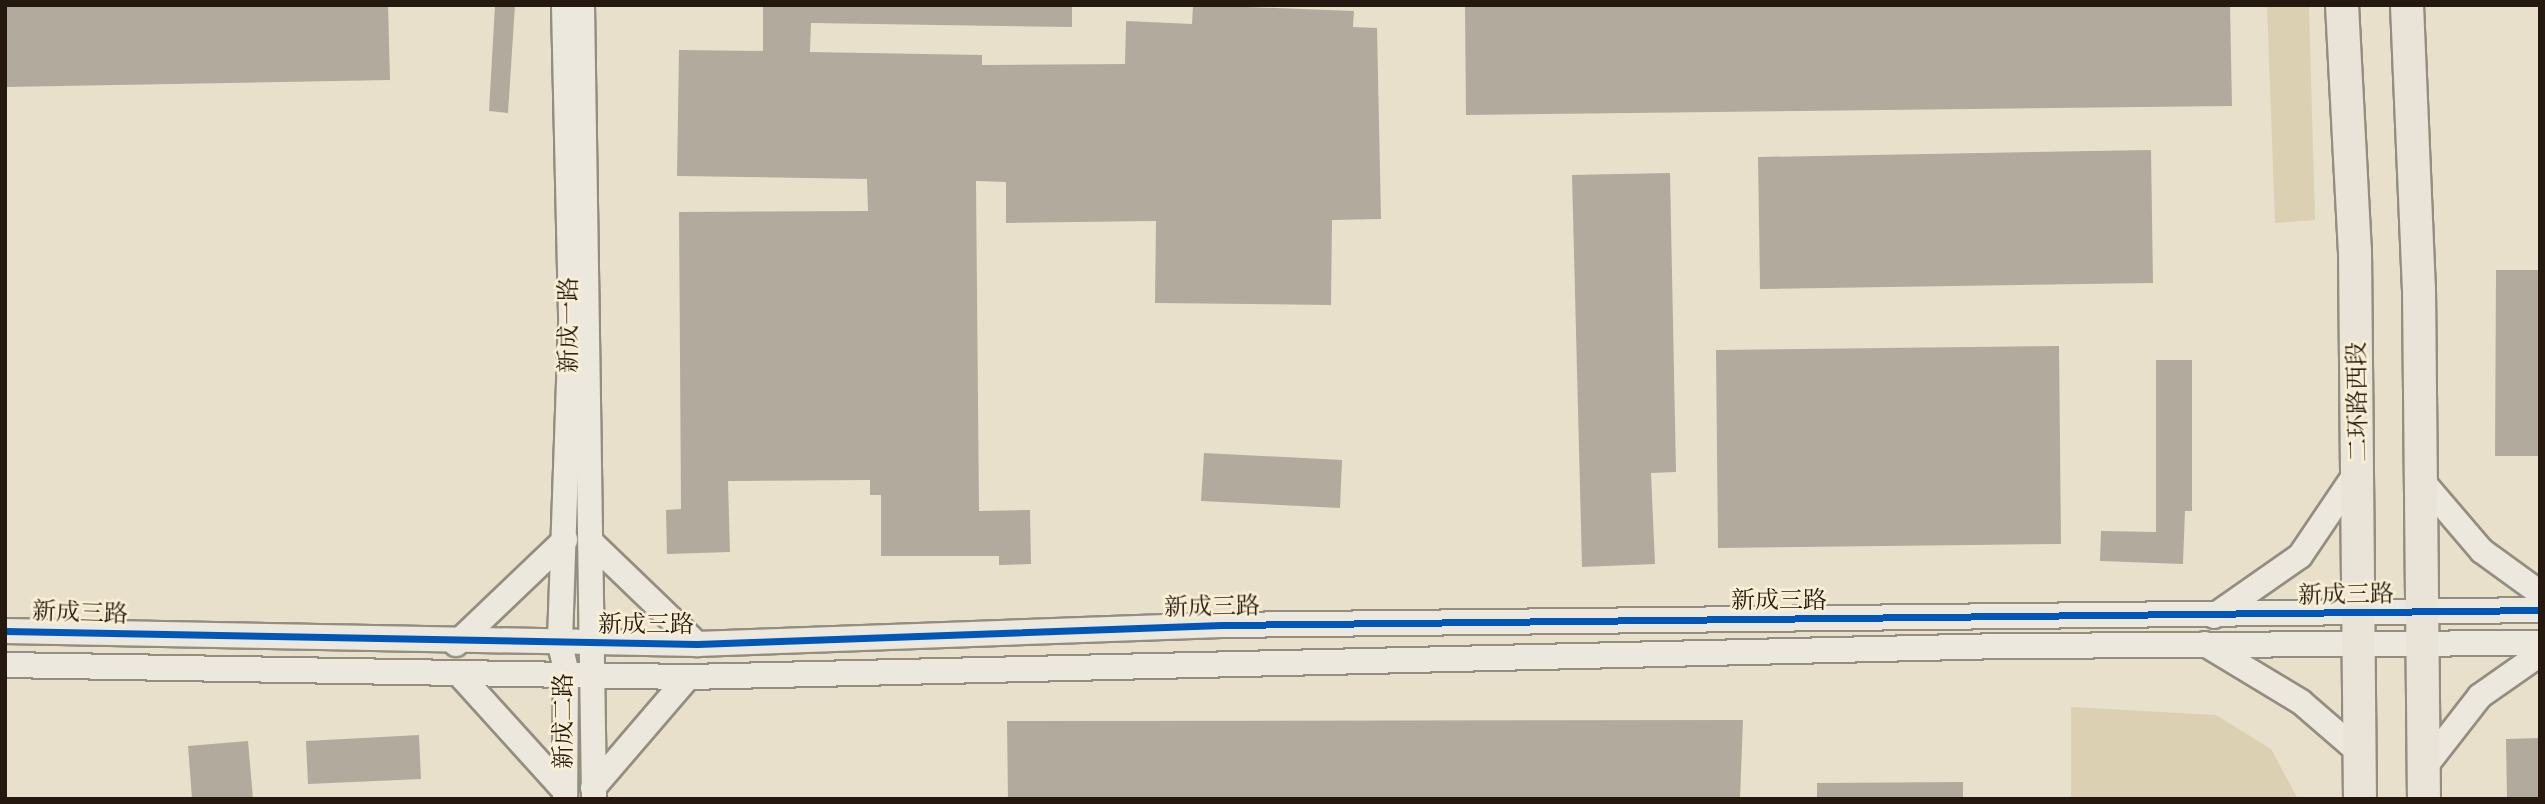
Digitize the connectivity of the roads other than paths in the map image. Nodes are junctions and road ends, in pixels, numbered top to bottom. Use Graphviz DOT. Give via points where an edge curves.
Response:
graph roads {
  1 [pos="564,5"];
  2 [pos="582,5"];
  3 [pos="2342,5"];
  4 [pos="2407,5"];
  5 [pos="2359,469"];
  6 [pos="2417,475"];
  7 [pos="565,540"];
  8 [pos="594,545"];
  9 [pos="2540,593"];
  10 [pos="2540,610"];
  11 [pos="2213,617"];
  12 [pos="2421,628"];
  13 [pos="2360,629"];
  14 [pos="5,631"];
  15 [pos="2204,643"];
  16 [pos="2540,643"];
  17 [pos="456,644"];
  18 [pos="560,644"];
  19 [pos="592,644"];
  20 [pos="697,644"];
  21 [pos="2540,654"];
  22 [pos="5,665"];
  23 [pos="566,671"];
  24 [pos="459,674"];
  25 [pos="595,676"];
  26 [pos="688,677"];
  27 [pos="2360,753"];
  28 [pos="2424,783"];
  29 [pos="594,793"];
  30 [pos="564,794"];
  31 [pos="2360,799"];
  1 -- 7 [label="street, 新成一路" via="570,325"];
  2 -- 8 [label="street, 新成一路"];
  3 -- 5 [label="main road, 二环路西段"];
  4 -- 6 [label="main road" via="2419,289"];
  5 -- 11 [label="street" via="2300,556"];
  5 -- 13 [label="main road, 二环路西段"];
  6 -- 9 [label="street" via="2482,551"];
  6 -- 12 [label="main road"];
  7 -- 17 [label="street"];
  7 -- 18 [label="street, 新成一路"];
  8 -- 19 [label="street, 新成一路"];
  8 -- 20 [label="street"];
  10 -- 12 [label="street"];
  11 -- 13 [label="street, 新成三路"];
  11 -- 20 [label="street, 新成三路" via="1222,625"];
  12 -- 13 [label="street, 新成三路"];
  12 -- 16 [label="street"];
  12 -- 28 [label="main road"];
  13 -- 15 [label="street, 新成三路"];
  13 -- 27 [label="main road, 二环路西段"];
  14 -- 17 [label="street, 新成三路"];
  15 -- 26 [label="street, 新成三路"];
  15 -- 27 [label="street" via="2301,702"];
  17 -- 18 [label="street, 新成三路"];
  18 -- 19 [label="street, 新成三路"];
  18 -- 23 [label="street, 新成二路"];
  19 -- 20 [label="street, 新成三路"];
  19 -- 25 [label="street, 新成二路"];
  21 -- 28 [label="street" via="2480,696"];
  22 -- 24 [label="street, 新成三路"];
  23 -- 24 [label="street, 新成三路"];
  23 -- 25 [label="street, 新成三路"];
  23 -- 30 [label="street, 新成二路"];
  24 -- 30 [label="street"];
  25 -- 26 [label="street, 新成三路"];
  25 -- 29 [label="street, 新成二路"];
  26 -- 29 [label="street"];
  27 -- 31 [label="main road, 二环路西段"];
}
